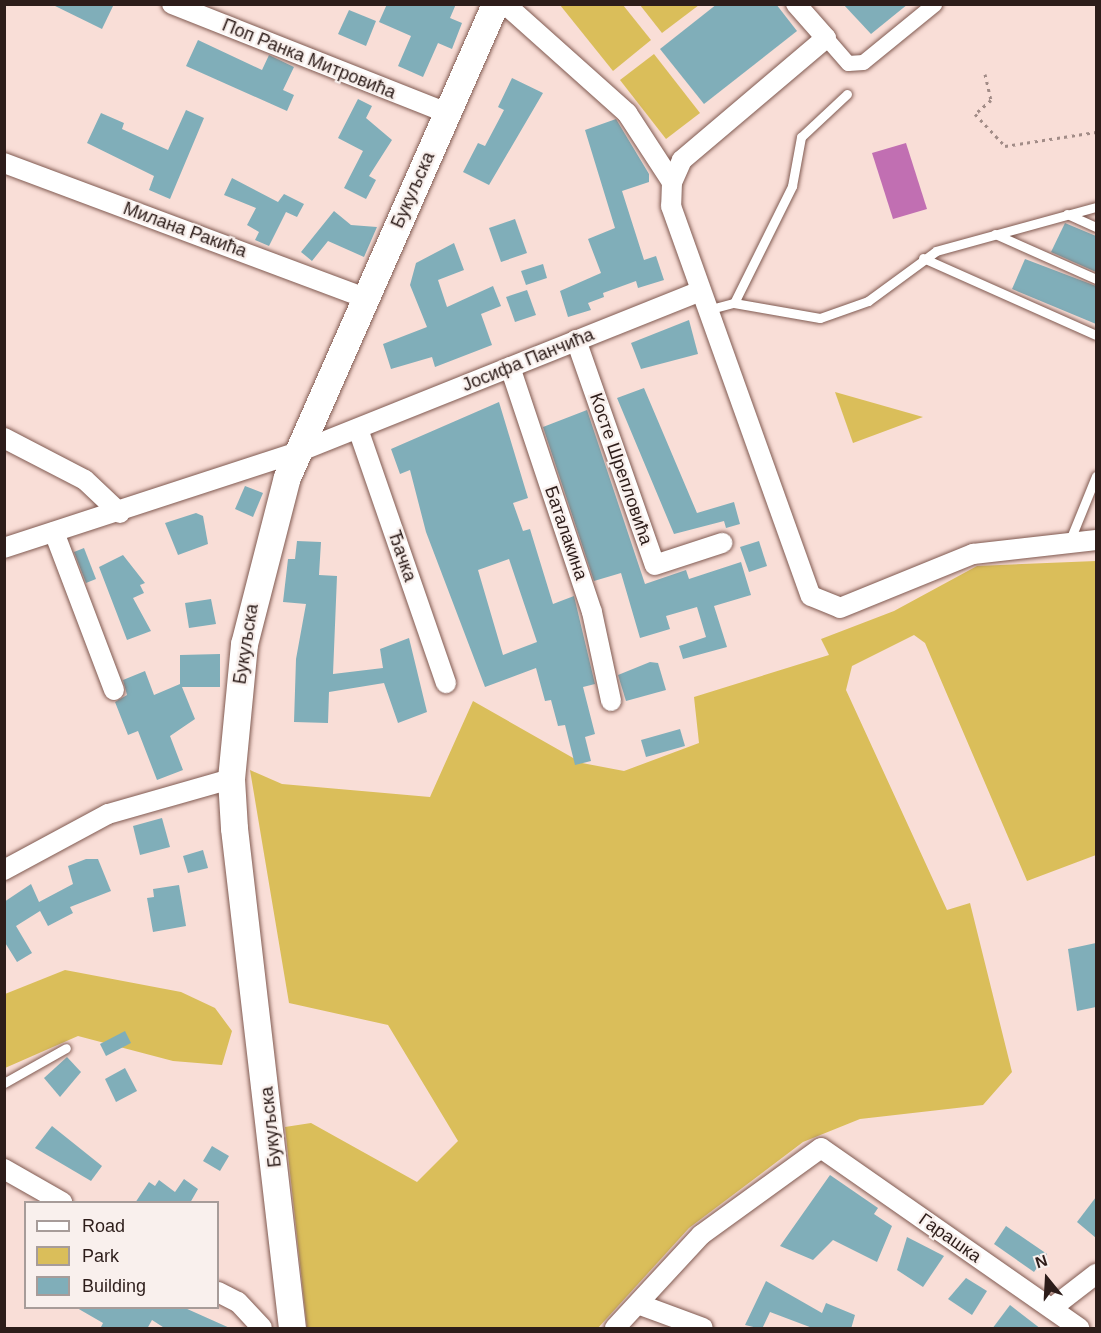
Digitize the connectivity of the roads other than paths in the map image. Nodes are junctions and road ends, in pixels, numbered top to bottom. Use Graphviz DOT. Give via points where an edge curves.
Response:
graph roads {
  1 [pos="172,4"];
  2 [pos="495,4"];
  3 [pos="505,4"];
  4 [pos="796,4"];
  5 [pos="934,4"];
  6 [pos="826,38"];
  7 [pos="847,94"];
  8 [pos="447,113"];
  9 [pos="4,163"];
  10 [pos="672,182"];
  11 [pos="1096,207"];
  12 [pos="1067,214"];
  13 [pos="1096,227"];
  14 [pos="995,234"];
  15 [pos="923,258"];
  16 [pos="1096,279"];
  17 [pos="366,297"];
  18 [pos="702,302"];
  19 [pos="734,303"];
  20 [pos="1096,335"];
  21 [pos="576,340"];
  22 [pos="510,367"];
  23 [pos="358,429"];
  24 [pos="4,438"];
  25 [pos="298,452"];
  26 [pos="1096,476"];
  27 [pos="120,513"];
  28 [pos="54,532"];
  29 [pos="1070,540"];
  30 [pos="1096,540"];
  31 [pos="722,543"];
  32 [pos="4,548"];
  33 [pos="446,683"];
  34 [pos="114,690"];
  35 [pos="611,701"];
  36 [pos="231,779"];
  37 [pos="4,870"];
  38 [pos="66,1048"];
  39 [pos="4,1083"];
  40 [pos="4,1169"];
  41 [pos="59,1201"];
  42 [pos="1096,1274"];
  43 [pos="219,1292"];
  44 [pos="638,1304"];
  45 [pos="1052,1308"];
  46 [pos="261,1329"];
  47 [pos="292,1329"];
  48 [pos="615,1329"];
  49 [pos="704,1329"];
  50 [pos="1079,1329"];
  1 -- 8 [label="street, Поп Ранка Митровића"];
  2 -- 8 [label="main road, Букуљска"];
  3 -- 10 [label="street" via="627,113"];
  4 -- 6 [label="street"];
  5 -- 6 [label="street" via="863,62 848,63"];
  6 -- 10 [label="street" via="704,137 682,160"];
  7 -- 19 [label="lane" via="801,137 792,186"];
  8 -- 17 [label="main road, Букуљска"];
  9 -- 17 [label="street, Милана Ракића"];
  10 -- 18 [label="street" via="674,220"];
  11 -- 12 [label="lane"];
  12 -- 13 [label="lane"];
  12 -- 14 [label="lane"];
  14 -- 15 [label="lane"];
  14 -- 16 [label="lane"];
  15 -- 19 [label="lane" via="868,302 820,318"];
  15 -- 20 [label="lane"];
  17 -- 25 [label="main road, Букуљска"];
  18 -- 19 [label="lane"];
  18 -- 21 [label="street, Јосифа Панчића"];
  18 -- 29 [label="street" via="811,596 840,608 974,554"];
  21 -- 22 [label="street, Јосифа Панчића"];
  21 -- 31 [label="street, Косте Шрепловића" via="655,565"];
  22 -- 23 [label="street, Јосифа Панчића"];
  22 -- 35 [label="street, Баталакина" via="592,612"];
  23 -- 25 [label="street, Јосифа Панчића"];
  23 -- 33 [label="street, Ђачка"];
  24 -- 27 [label="street" via="85,480"];
  25 -- 27 [label="street, Јосифа Панчића"];
  25 -- 36 [label="main road, Букуљска" via="273,516 252,600"];
  26 -- 29 [label="lane"];
  27 -- 28 [label="street, Јосифа Панчића"];
  28 -- 32 [label="street, Јосифа Панчића"];
  28 -- 34 [label="street"];
  29 -- 30 [label="street"];
  36 -- 37 [label="street" via="108,814"];
  36 -- 47 [label="main road, Букуљска"];
  38 -- 39 [label="lane"];
  40 -- 41 [label="street"];
  42 -- 45 [label="street"];
  43 -- 46 [label="street" via="238,1302"];
  44 -- 45 [label="street, Гарашка" via="701,1235 821,1148"];
  44 -- 48 [label="street"];
  44 -- 49 [label="street"];
  45 -- 50 [label="street, Гарашка"];
}
